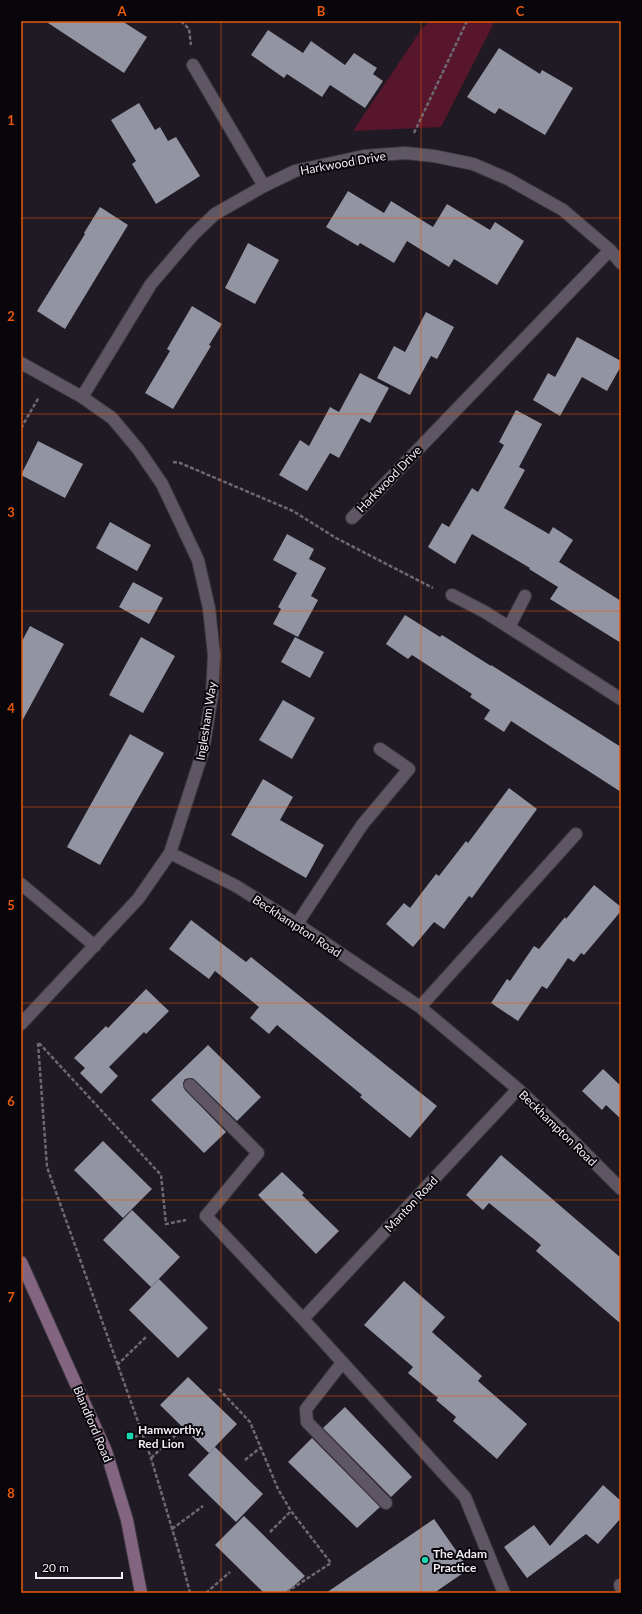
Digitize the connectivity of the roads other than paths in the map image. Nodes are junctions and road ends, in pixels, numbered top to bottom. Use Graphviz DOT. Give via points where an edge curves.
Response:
graph roads {
  1 [pos="193,65"];
  2 [pos="264,186"];
  3 [pos="610,250"];
  4 [pos="621,263"];
  5 [pos="21,363"];
  6 [pos="82,397"];
  7 [pos="352,518"];
  8 [pos="452,596"];
  9 [pos="525,596"];
  10 [pos="509,627"];
  11 [pos="621,699"];
  12 [pos="380,749"];
  13 [pos="576,834"];
  14 [pos="170,853"];
  15 [pos="21,884"];
  16 [pos="297,924"];
  17 [pos="95,946"];
  18 [pos="420,1007"];
  19 [pos="21,1024"];
  20 [pos="190,1085"];
  21 [pos="518,1089"];
  22 [pos="621,1189"];
  23 [pos="21,1262"];
  24 [pos="303,1319"];
  25 [pos="342,1363"];
  26 [pos="386,1503"];
  27 [pos="621,1585"];
  28 [pos="621,1588"];
  29 [pos="141,1593"];
  30 [pos="504,1593"];
  1 -- 2 [label="street"];
  2 -- 3 [label="street, Harkwood Drive" via="295,171 364,156 405,153 434,156 473,164 508,179 563,210"];
  2 -- 6 [label="street, Harkwood Drive" via="215,214 173,258 151,284"];
  3 -- 4 [label="street, Harkwood Drive"];
  3 -- 7 [label="street, Harkwood Drive"];
  5 -- 6 [label="street, Inglesham Way"];
  6 -- 14 [label="street, Inglesham Way" via="112,418 145,458 162,484 198,560 209,608 214,655 212,695 203,751"];
  8 -- 10 [label="street"];
  9 -- 10 [label="street"];
  10 -- 11 [label="street"];
  12 -- 16 [label="street" via="409,769 362,825"];
  13 -- 18 [label="street"];
  14 -- 16 [label="street, Beckhampton Road" via="236,886"];
  14 -- 17 [label="street, Inglesham Way" via="138,899"];
  15 -- 17 [label="street"];
  16 -- 18 [label="street, Beckhampton Road"];
  17 -- 19 [label="street, Inglesham Way"];
  18 -- 21 [label="street, Beckhampton Road"];
  20 -- 24 [label="street" via="258,1153 206,1216"];
  21 -- 22 [label="street, Beckhampton Road"];
  21 -- 24 [label="street, Manton Road"];
  23 -- 29 [label="main road, Blandford Road" via="106,1452 127,1520"];
  24 -- 25 [label="street"];
  25 -- 26 [label="street" via="306,1409 307,1422"];
  25 -- 30 [label="street" via="465,1497"];
  27 -- 28 [label="street"];
}
